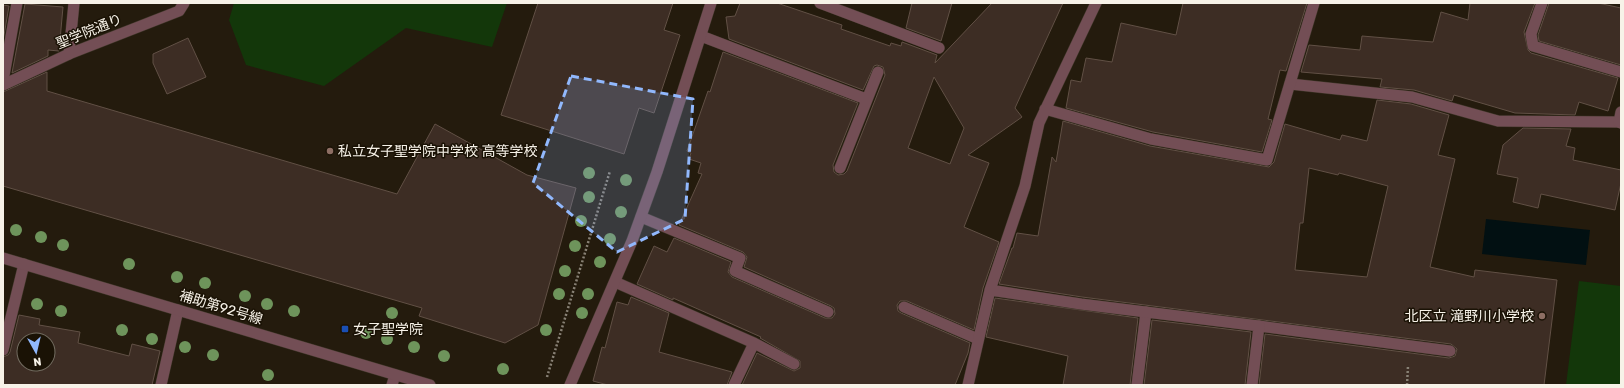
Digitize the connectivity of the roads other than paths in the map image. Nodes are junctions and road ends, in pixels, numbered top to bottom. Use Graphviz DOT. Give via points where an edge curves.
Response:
graph roads {
  1 [pos="17,3"];
  2 [pos="74,3"];
  3 [pos="184,3"];
  4 [pos="711,3"];
  5 [pos="820,3"];
  6 [pos="1096,3"];
  7 [pos="1314,3"];
  8 [pos="1542,3"];
  9 [pos="701,36"];
  10 [pos="939,48"];
  11 [pos="70,54"];
  12 [pos="878,72"];
  13 [pos="1621,72"];
  14 [pos="3,81"];
  15 [pos="1290,84"];
  16 [pos="3,85"];
  17 [pos="866,100"];
  18 [pos="1045,110"];
  19 [pos="1620,119"];
  20 [pos="840,168"];
  21 [pos="641,217"];
  22 [pos="3,258"];
  23 [pos="24,264"];
  24 [pos="614,282"];
  25 [pos="990,290"];
  26 [pos="904,307"];
  27 [pos="178,310"];
  28 [pos="828,312"];
  29 [pos="1146,312"];
  30 [pos="1259,326"];
  31 [pos="978,339"];
  32 [pos="754,343"];
  33 [pos="3,350"];
  34 [pos="1450,351"];
  35 [pos="794,364"];
  36 [pos="394,380"];
  37 [pos="162,385"];
  38 [pos="430,385"];
  39 [pos="570,385"];
  40 [pos="734,385"];
  41 [pos="968,385"];
  42 [pos="1137,385"];
  43 [pos="1252,385"];
  1 -- 14 [label="street"];
  2 -- 11 [label="street"];
  3 -- 11 [label="street, 聖学院通り" via="179,11"];
  4 -- 9 [label="street"];
  5 -- 10 [label="street"];
  6 -- 18 [label="street"];
  7 -- 15 [label="street"];
  8 -- 13 [label="street" via="1531,34 1533,46"];
  9 -- 17 [label="street"];
  9 -- 21 [label="street"];
  11 -- 16 [label="street, 聖学院通り"];
  12 -- 17 [label="street"];
  15 -- 18 [label="street" via="1267,160 1151,139"];
  15 -- 19 [label="street" via="1412,97 1498,121"];
  17 -- 20 [label="street"];
  18 -- 25 [label="street" via="1039,123 1025,186"];
  21 -- 24 [label="street"];
  21 -- 28 [label="street" via="740,258 736,271"];
  22 -- 23 [label="street, 補助第92号線"];
  23 -- 27 [label="street, 補助第92号線"];
  23 -- 33 [label="street"];
  24 -- 32 [label="street"];
  24 -- 39 [label="street"];
  25 -- 29 [label="street"];
  25 -- 31 [label="street"];
  26 -- 31 [label="street"];
  27 -- 36 [label="street, 補助第92号線"];
  27 -- 37 [label="street"];
  29 -- 30 [label="street"];
  29 -- 42 [label="street"];
  30 -- 34 [label="street"];
  30 -- 43 [label="street"];
  31 -- 41 [label="street"];
  32 -- 35 [label="street"];
  32 -- 40 [label="street"];
  36 -- 38 [label="street, 補助第92号線"];
}
